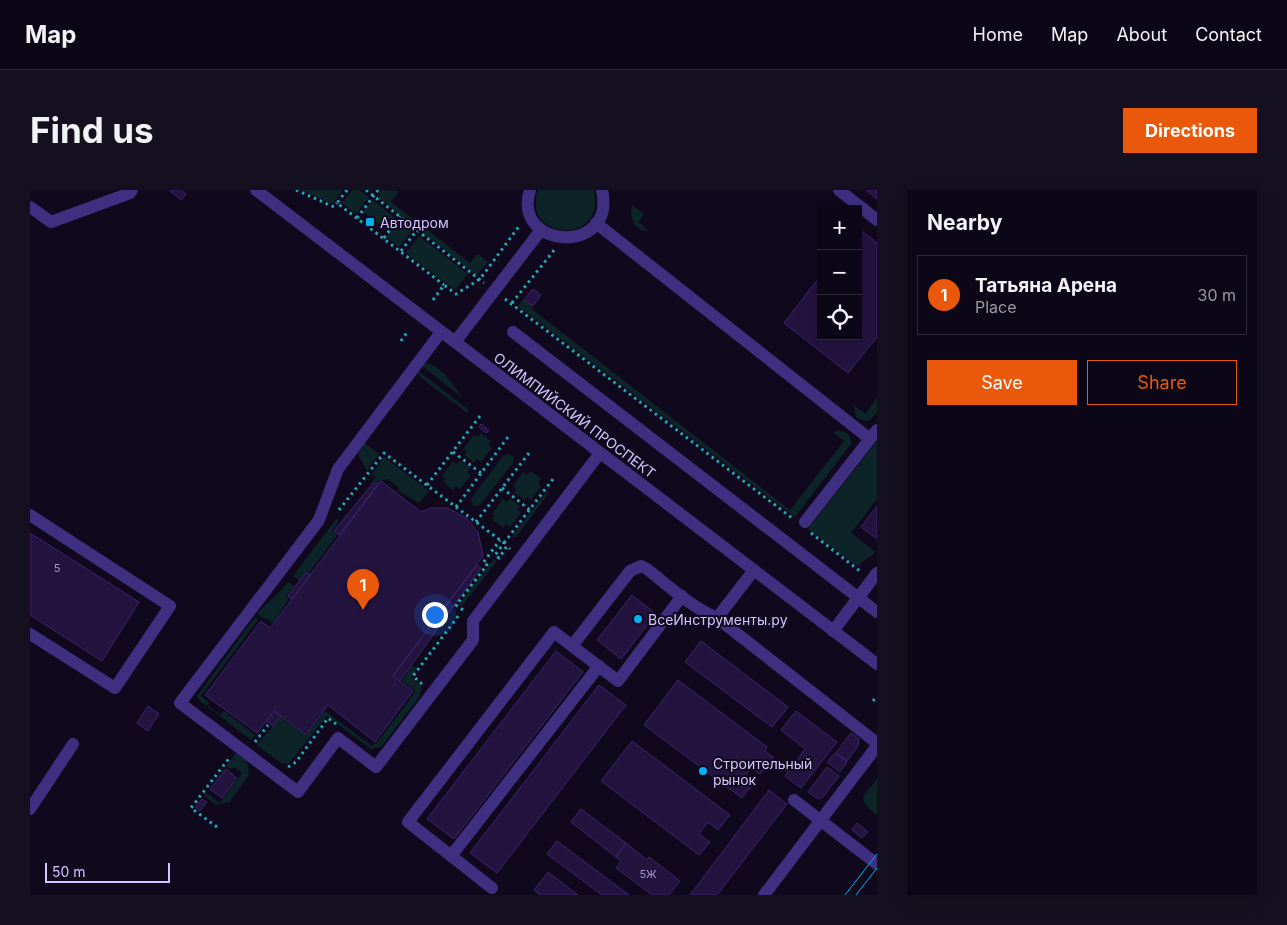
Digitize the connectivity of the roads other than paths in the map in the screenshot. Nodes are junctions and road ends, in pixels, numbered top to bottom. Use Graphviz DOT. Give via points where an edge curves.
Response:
graph roads {
  1 [pos="132,190"];
  2 [pos="256,190"];
  3 [pos="530,190"];
  4 [pos="602,190"];
  5 [pos="840,190"];
  6 [pos="30,207"];
  7 [pos="877,220"];
  8 [pos="596,223"];
  9 [pos="541,230"];
  10 [pos="441,332"];
  11 [pos="512,332"];
  12 [pos="455,342"];
  13 [pos="873,435"];
  14 [pos="600,453"];
  15 [pos="30,515"];
  16 [pos="803,525"];
  17 [pos="754,570"];
  18 [pos="874,577"];
  19 [pos="682,596"];
  20 [pos="858,598"];
  21 [pos="877,612"];
  22 [pos="717,618"];
  23 [pos="833,631"];
  24 [pos="30,634"];
  25 [pos="572,646"];
  26 [pos="877,664"];
  27 [pos="598,666"];
  28 [pos="73,744"];
  29 [pos="877,744"];
  30 [pos="794,800"];
  31 [pos="30,809"];
  32 [pos="821,820"];
  33 [pos="451,856"];
  34 [pos="877,864"];
  35 [pos="492,888"];
  36 [pos="764,895"];
  1 -- 6 [label="street" via="52,222"];
  2 -- 10 [label="street, ОЛИМПИЙСКИЙ ПРОСПЕКТ"];
  3 -- 9 [label="street" via="528,208"];
  4 -- 8 [label="street" via="603,206"];
  5 -- 7 [label="street"];
  8 -- 9 [label="street" via="584,234 565,239"];
  8 -- 13 [label="street"];
  9 -- 12 [label="street"];
  10 -- 12 [label="street, ОЛИМПИЙСКИЙ ПРОСПЕКТ"];
  10 -- 14 [label="street" via="338,469 319,520 180,703 298,792 338,738 376,767 473,640 473,621"];
  11 -- 20 [label="street"];
  12 -- 14 [label="street, ОЛИМПИЙСКИЙ ПРОСПЕКТ"];
  13 -- 16 [label="street"];
  14 -- 17 [label="street, ОЛИМПИЙСКИЙ ПРОСПЕКТ"];
  15 -- 24 [label="street" via="170,606 115,688"];
  17 -- 22 [label="street"];
  17 -- 23 [label="street, ОЛИМПИЙСКИЙ ПРОСПЕКТ"];
  18 -- 20 [label="street"];
  19 -- 22 [label="street" via="702,612"];
  19 -- 25 [label="street" via="646,569 636,567"];
  19 -- 27 [label="street" via="618,681"];
  20 -- 21 [label="street"];
  20 -- 23 [label="street"];
  22 -- 29 [label="street"];
  23 -- 26 [label="street, ОЛИМПИЙСКИЙ ПРОСПЕКТ"];
  25 -- 27 [label="street"];
  25 -- 33 [label="street" via="554,632 408,822"];
  27 -- 33 [label="street"];
  28 -- 31 [label="street"];
  29 -- 32 [label="street"];
  30 -- 32 [label="street"];
  32 -- 34 [label="street"];
  32 -- 36 [label="street"];
  33 -- 35 [label="street"];
}
